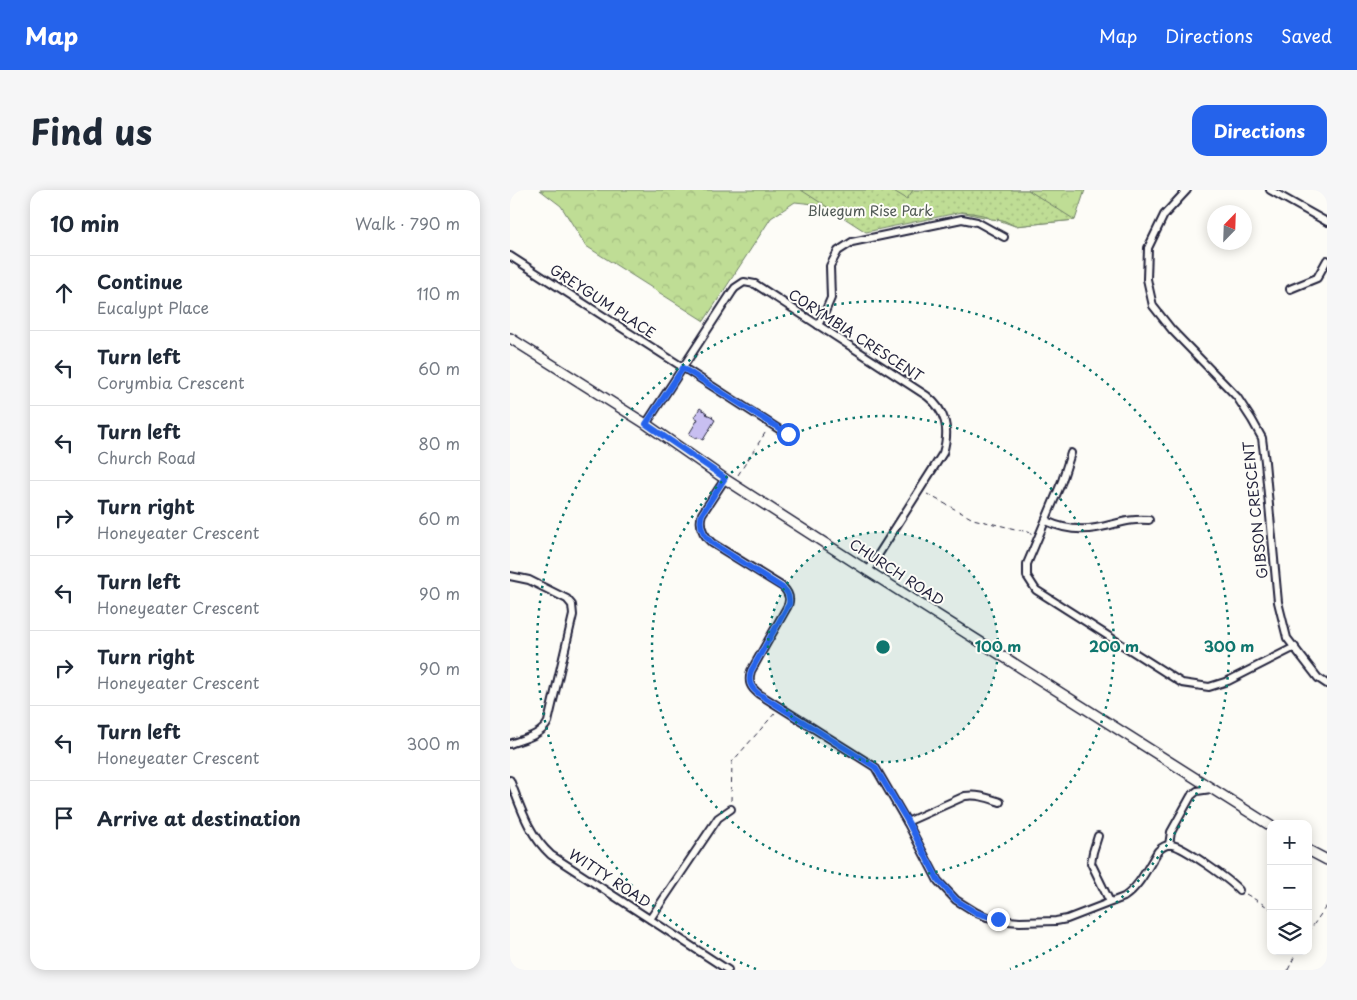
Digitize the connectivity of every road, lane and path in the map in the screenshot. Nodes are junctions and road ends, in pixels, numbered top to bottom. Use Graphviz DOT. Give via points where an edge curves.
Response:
graph roads {
  1 [pos="1187,190"];
  2 [pos="1270,190"];
  3 [pos="1327,222"];
  4 [pos="1004,237"];
  5 [pos="510,256"];
  6 [pos="1327,260"];
  7 [pos="1290,289"];
  8 [pos="818,325"];
  9 [pos="510,338"];
  10 [pos="683,368"];
  11 [pos="646,424"];
  12 [pos="766,431"];
  13 [pos="788,434"];
  14 [pos="1071,453"];
  15 [pos="738,476"];
  16 [pos="725,478"];
  17 [pos="928,495"];
  18 [pos="1149,520"];
  19 [pos="1046,522"];
  20 [pos="1031,533"];
  21 [pos="868,571"];
  22 [pos="510,576"];
  23 [pos="1295,647"];
  24 [pos="1327,684"];
  25 [pos="780,707"];
  26 [pos="510,744"];
  27 [pos="510,780"];
  28 [pos="1212,788"];
  29 [pos="1000,802"];
  30 [pos="731,809"];
  31 [pos="908,822"];
  32 [pos="1267,823"];
  33 [pos="1098,836"];
  34 [pos="1169,845"];
  35 [pos="1312,852"];
  36 [pos="1327,860"];
  37 [pos="1239,890"];
  38 [pos="1110,902"];
  39 [pos="1327,905"];
  40 [pos="1267,907"];
  41 [pos="650,919"];
  42 [pos="1312,926"];
  43 [pos="1295,955"];
  44 [pos="728,970"];
  45 [pos="1288,970"];
  1 -- 23 [label="street, GIBSON CRESCENT" via="1164,215 1148,248 1147,278 1153,306 1237,397 1262,438 1278,602 1287,638"];
  2 -- 3 [label="street"];
  4 -- 8 [label="street" via="977,222 962,219 852,242 838,250 830,266 831,298"];
  5 -- 10 [label="street, GREYGUM PLACE"];
  6 -- 7 [label="street" via="1317,278"];
  8 -- 10 [label="street, CORYMBIA CRESCENT" via="755,284 744,282 732,292"];
  8 -- 21 [label="street, CORYMBIA CRESCENT" via="935,402 946,428 943,453"];
  9 -- 11 [label="main road, CHURCH ROAD"];
  10 -- 11 [label="street, CORYMBIA CRESCENT"];
  10 -- 13 [label="street, GREYGUM PLACE"];
  11 -- 16 [label="main road, CHURCH ROAD"];
  12 -- 15 [label="path"];
  14 -- 19 [label="street"];
  16 -- 21 [label="main road, CHURCH ROAD"];
  16 -- 25 [label="street" via="702,514 702,532 712,543 789,595 789,604 749,678 752,688"];
  17 -- 20 [label="path" via="973,519"];
  18 -- 19 [label="street" via="1130,519 1094,528 1060,527"];
  19 -- 23 [label="street" via="1027,564 1026,576 1036,590 1182,684 1209,687 1228,681"];
  21 -- 28 [label="main road, CHURCH ROAD"];
  22 -- 26 [label="street" via="529,580 567,599 572,605 573,615 548,722 538,733"];
  23 -- 24 [label="street, GIBSON CRESCENT" via="1318,678"];
  25 -- 30 [label="path" via="732,762"];
  25 -- 31 [label="street" via="875,767"];
  27 -- 41 [label="street, WITTY ROAD" via="540,845"];
  28 -- 32 [label="main road, CHURCH ROAD"];
  28 -- 34 [label="street" via="1197,791 1191,796 1171,832"];
  29 -- 31 [label="street" via="981,796 965,796"];
  30 -- 41 [label="street" via="718,818"];
  31 -- 38 [label="street" via="938,880 956,900 987,917 1008,921 1056,921"];
  33 -- 38 [label="street" via="1091,863"];
  34 -- 37 [label="street" via="1226,877"];
  34 -- 38 [label="street" via="1158,851 1130,893"];
  35 -- 36 [label="main road"];
  37 -- 40 [label="path"];
  39 -- 42 [label="path"];
  41 -- 44 [label="street, WITTY ROAD"];
  43 -- 45 [label="path"];
}
